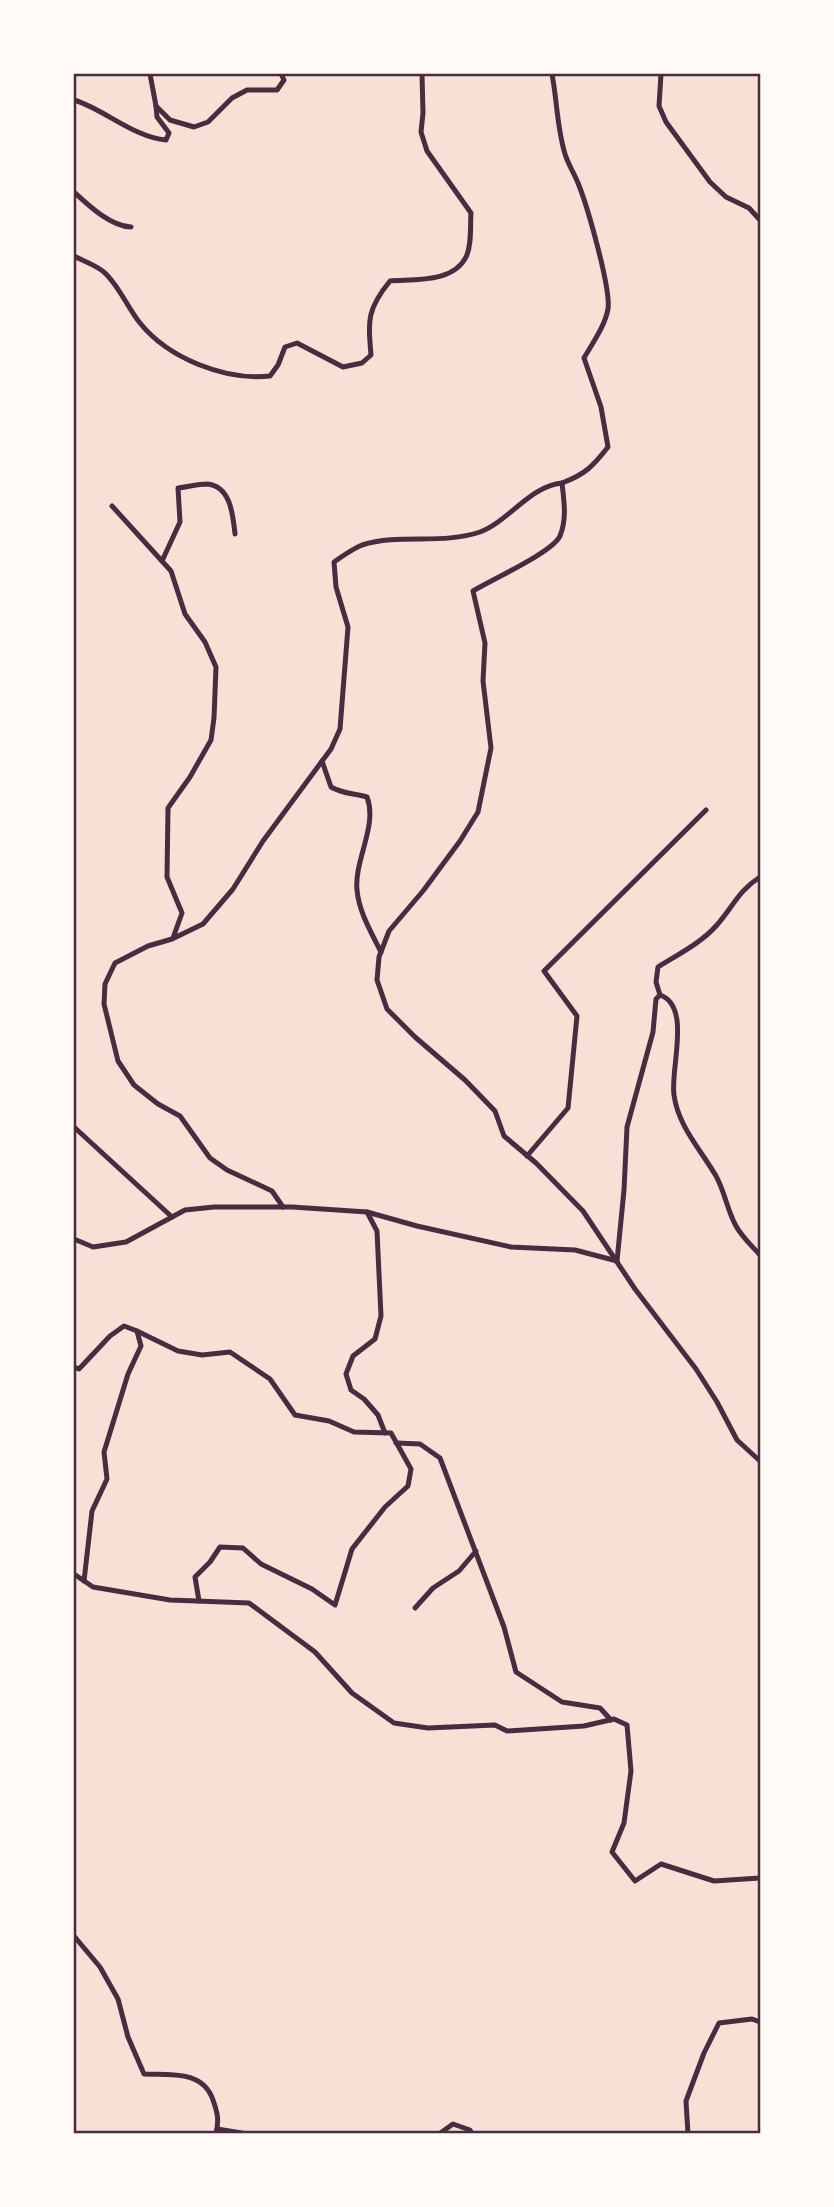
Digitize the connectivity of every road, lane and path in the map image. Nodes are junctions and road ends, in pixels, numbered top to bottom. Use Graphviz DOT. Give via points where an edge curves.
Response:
graph roads {
  1 [pos="150,74"];
  2 [pos="281,74"];
  3 [pos="422,74"];
  4 [pos="552,74"];
  5 [pos="662,74"];
  6 [pos="74,100"];
  7 [pos="156,106"];
  8 [pos="74,192"];
  9 [pos="761,220"];
  10 [pos="131,227"];
  11 [pos="74,256"];
  12 [pos="562,483"];
  13 [pos="112,506"];
  14 [pos="235,534"];
  15 [pos="162,561"];
  16 [pos="322,761"];
  17 [pos="706,810"];
  18 [pos="761,877"];
  19 [pos="173,939"];
  20 [pos="381,951"];
  21 [pos="660,995"];
  22 [pos="74,1127"];
  23 [pos="527,1156"];
  24 [pos="283,1207"];
  25 [pos="367,1212"];
  26 [pos="172,1217"];
  27 [pos="74,1239"];
  28 [pos="761,1255"];
  29 [pos="617,1261"];
  30 [pos="137,1331"];
  31 [pos="74,1367"];
  32 [pos="385,1433"];
  33 [pos="396,1443"];
  34 [pos="761,1461"];
  35 [pos="476,1551"];
  36 [pos="74,1574"];
  37 [pos="84,1581"];
  38 [pos="198,1601"];
  39 [pos="415,1608"];
  40 [pos="611,1720"];
  41 [pos="761,1878"];
  42 [pos="74,1936"];
  43 [pos="761,2022"];
  44 [pos="216,2131"];
  45 [pos="247,2133"];
  46 [pos="439,2133"];
  47 [pos="472,2133"];
  48 [pos="688,2133"];
  1 -- 7 [label="street"];
  2 -- 7 [label="street" via="284,80 277,90 247,90 232,97 208,122 194,127 170,120"];
  3 -- 11 [label="street" via="421,132 427,151 471,213 467,256 456,270 438,278 390,281 377,297 368,321 371,355 362,363 343,367 297,344 285,347 270,376 214,372 146,331 105,273"];
  4 -- 12 [label="street" via="563,146 587,207 608,309 584,358 601,407 608,447 590,469"];
  5 -- 9 [label="street" via="659,106 666,122 710,183"];
  6 -- 7 [label="street" via="166,140 169,133 157,117"];
  8 -- 10 [label="street" via="109,220"];
  12 -- 16 [label="street" via="540,491 481,531 392,539 360,546 334,562 348,627 346,669 341,729"];
  12 -- 20 [label="street" via="565,514 559,539 473,591 485,643 483,681 491,748 478,812 389,931"];
  13 -- 15 [label="street"];
  14 -- 15 [label="street" via="233,509 219,489 208,484 178,488 180,522"];
  15 -- 19 [label="street" via="172,571 185,614 216,667 211,740 168,808 167,877 182,913"];
  16 -- 19 [label="street" via="233,889 203,924"];
  16 -- 20 [label="street" via="331,787 366,797 369,804 357,890 365,921"];
  17 -- 23 [label="street" via="544,971 577,1016 568,1108"];
  18 -- 21 [label="street" via="747,886 698,942 658,967"];
  19 -- 24 [label="street" via="115,963 105,984 104,1004 118,1061 134,1085 180,1116 209,1158 272,1191"];
  20 -- 23 [label="street" via="377,980 387,1009 495,1111 505,1136"];
  21 -- 28 [label="street" via="676,1010 673,1077 677,1110 717,1177 737,1229"];
  21 -- 29 [label="street" via="627,1127"];
  22 -- 26 [label="street"];
  23 -- 29 [label="street" via="583,1211"];
  24 -- 25 [label="street"];
  24 -- 26 [label="street" via="214,1207 185,1210"];
  25 -- 29 [label="street" via="511,1247 575,1250"];
  25 -- 32 [label="street" via="376,1231 381,1316 375,1339 353,1356 346,1374 351,1390 365,1399"];
  26 -- 27 [label="street" via="125,1242 93,1247"];
  29 -- 34 [label="street" via="696,1369 737,1440"];
  30 -- 31 [label="street" via="124,1326 79,1369"];
  30 -- 32 [label="street" via="178,1351 202,1355 230,1352 270,1379 295,1415 329,1421 354,1432"];
  30 -- 37 [label="street" via="141,1346 104,1452 107,1479 92,1511"];
  32 -- 33 [label="street" via="391,1433"];
  33 -- 35 [label="street" via="420,1444 440,1458"];
  33 -- 38 [label="street" via="411,1469 408,1486 352,1549 335,1605 312,1588 261,1564 243,1548 219,1547 195,1577"];
  35 -- 39 [label="street" via="460,1571 433,1588"];
  35 -- 40 [label="street" via="516,1672 562,1702 600,1708"];
  36 -- 37 [label="street"];
  37 -- 38 [label="street" via="106,1590"];
  38 -- 40 [label="street" via="249,1602 315,1652 352,1693 394,1723 428,1728 495,1726 506,1731"];
  40 -- 41 [label="street" via="627,1725 631,1771 624,1823 612,1852 635,1881 661,1864 714,1881"];
  42 -- 44 [label="street" via="100,1967 118,1999 144,2074 201,2081 219,2119"];
  43 -- 48 [label="street" via="719,2022 686,2101"];
  44 -- 45 [label="street"];
  46 -- 47 [label="street" via="453,2124"];
}
